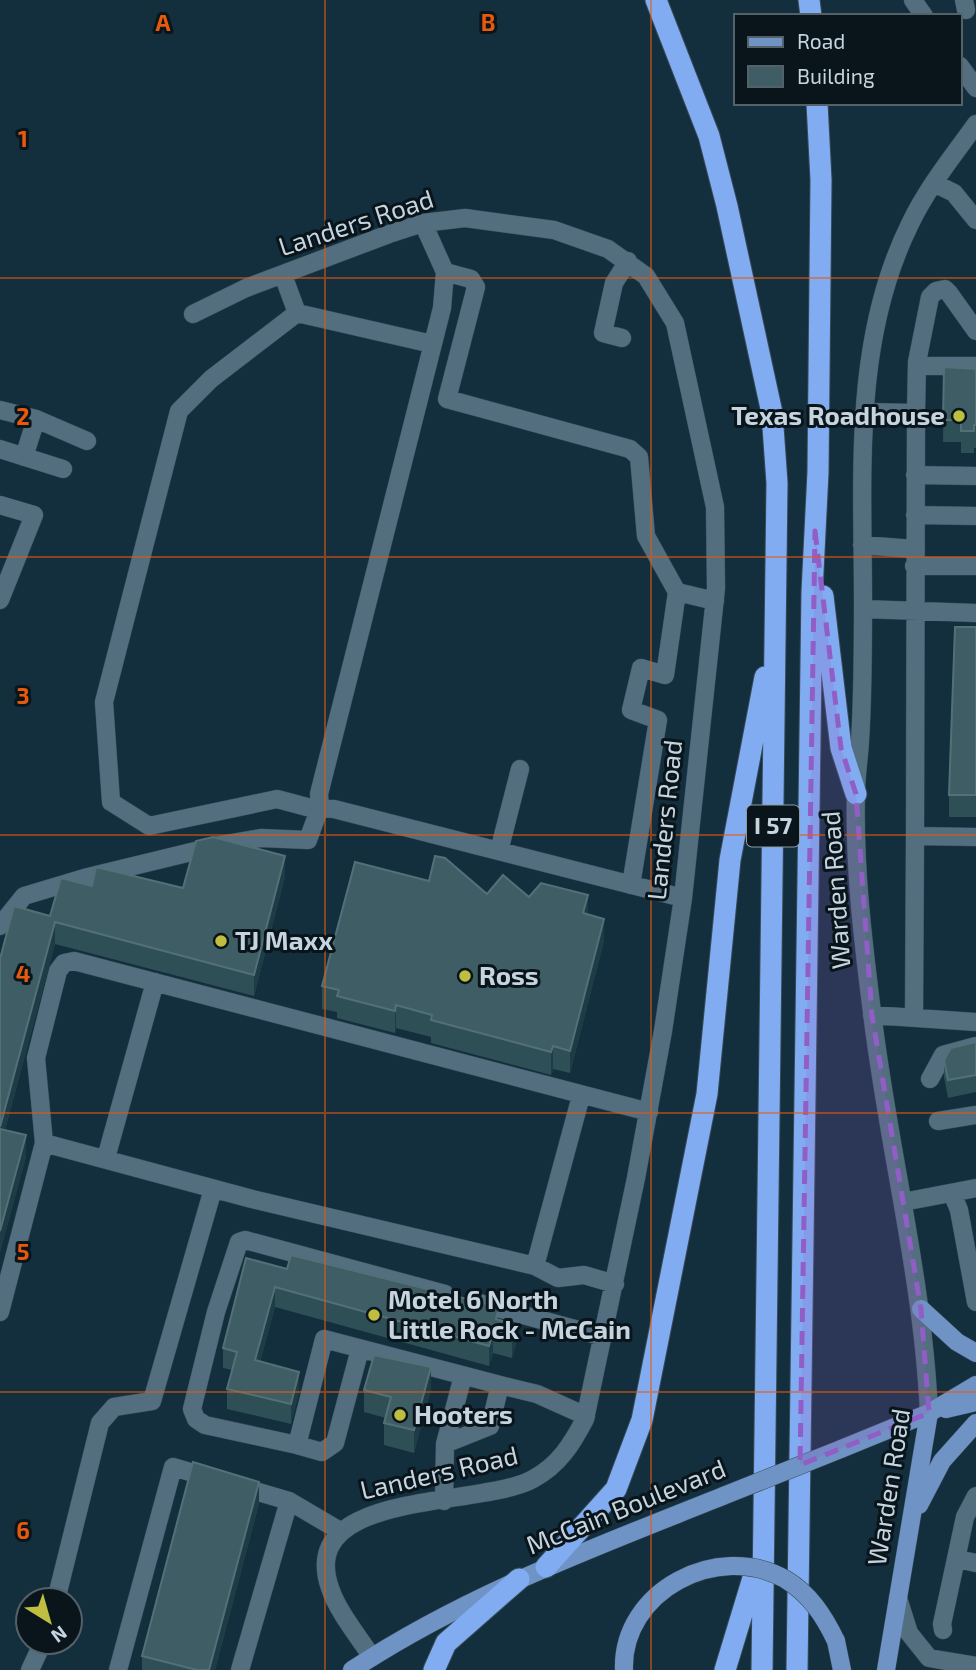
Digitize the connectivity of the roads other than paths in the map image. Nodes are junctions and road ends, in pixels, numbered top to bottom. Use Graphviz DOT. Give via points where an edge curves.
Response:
graph roads {
  1 [pos="656,0"];
  2 [pos="962,69"];
  3 [pos="976,88"];
  4 [pos="817,105"];
  5 [pos="976,124"];
  6 [pos="934,183"];
  7 [pos="974,217"];
  8 [pos="423,223"];
  9 [pos="628,261"];
  10 [pos="445,272"];
  11 [pos="283,275"];
  12 [pos="297,313"];
  13 [pos="193,314"];
  14 [pos="976,331"];
  15 [pos="622,338"];
  16 [pos="432,344"];
  17 [pos="917,366"];
  18 [pos="976,366"];
  19 [pos="420,391"];
  20 [pos="447,399"];
  21 [pos="0,410"];
  22 [pos="864,412"];
  23 [pos="916,413"];
  24 [pos="36,419"];
  25 [pos="87,441"];
  26 [pos="0,449"];
  27 [pos="24,457"];
  28 [pos="63,469"];
  29 [pos="915,475"];
  30 [pos="976,476"];
  31 [pos="0,505"];
  32 [pos="915,515"];
  33 [pos="976,519"];
  34 [pos="815,531"];
  35 [pos="862,545"];
  36 [pos="976,559"];
  37 [pos="918,560"];
  38 [pos="976,566"];
  39 [pos="677,592"];
  40 [pos="0,600"];
  41 [pos="715,601"];
  42 [pos="863,609"];
  43 [pos="913,611"];
  44 [pos="976,613"];
  45 [pos="775,627"];
  46 [pos="520,769"];
  47 [pos="856,794"];
  48 [pos="320,807"];
  49 [pos="915,836"];
  50 [pos="976,837"];
  51 [pos="499,851"];
  52 [pos="631,885"];
  53 [pos="683,898"];
  54 [pos="0,926"];
  55 [pos="155,982"];
  56 [pos="872,1015"];
  57 [pos="914,1017"];
  58 [pos="976,1021"];
  59 [pos="976,1046"];
  60 [pos="930,1079"];
  61 [pos="581,1096"];
  62 [pos="649,1112"];
  63 [pos="976,1115"];
  64 [pos="938,1121"];
  65 [pos="44,1143"];
  66 [pos="106,1158"];
  67 [pos="976,1188"];
  68 [pos="214,1189"];
  69 [pos="952,1193"];
  70 [pos="903,1202"];
  71 [pos="535,1266"];
  72 [pos="615,1284"];
  73 [pos="976,1302"];
  74 [pos="921,1309"];
  75 [pos="0,1312"];
  76 [pos="604,1337"];
  77 [pos="360,1349"];
  78 [pos="976,1353"];
  79 [pos="463,1376"];
  80 [pos="500,1385"];
  81 [pos="976,1385"];
  82 [pos="976,1402"];
  83 [pos="929,1413"];
  84 [pos="586,1416"];
  85 [pos="976,1423"];
  86 [pos="445,1444"];
  87 [pos="297,1446"];
  88 [pos="976,1496"];
  89 [pos="289,1501"];
  90 [pos="444,1501"];
  91 [pos="911,1521"];
  92 [pos="340,1531"];
  93 [pos="764,1542"];
  94 [pos="957,1559"];
  95 [pos="976,1563"];
  96 [pos="546,1567"];
  97 [pos="519,1579"];
  98 [pos="59,1586"];
  99 [pos="898,1598"];
  100 [pos="943,1630"];
  101 [pos="376,1664"];
  102 [pos="976,1666"];
  103 [pos="118,1670"];
  104 [pos="240,1670"];
  105 [pos="352,1670"];
  106 [pos="434,1670"];
  107 [pos="624,1670"];
  108 [pos="725,1670"];
  109 [pos="762,1670"];
  110 [pos="797,1670"];
  111 [pos="842,1670"];
  112 [pos="886,1670"];
  1 -- 45 [label="highway, I 57" via="709,136 772,412 777,483"];
  2 -- 3 [label="street"];
  4 -- 34 [label="highway, I 57" via="821,180"];
  5 -- 6 [label="street, Warden Road"];
  6 -- 7 [label="street" via="954,193"];
  6 -- 22 [label="street, Warden Road" via="909,225 890,273 872,345"];
  8 -- 9 [label="street, Landers Road" via="465,218 527,225 587,240"];
  8 -- 10 [label="street"];
  8 -- 11 [label="street, Landers Road"];
  9 -- 15 [label="street" via="614,283 603,333"];
  9 -- 41 [label="street, Landers Road" via="654,287 675,323 715,507"];
  10 -- 16 [label="street"];
  10 -- 20 [label="street" via="471,279 475,287"];
  11 -- 12 [label="street"];
  11 -- 13 [label="street, Landers Road"];
  12 -- 16 [label="street"];
  12 -- 48 [label="street" via="211,379 179,411 104,702 106,751 111,802 149,826 277,799"];
  14 -- 17 [label="street" via="950,293 936,291 930,297"];
  16 -- 19 [label="street"];
  17 -- 18 [label="street"];
  17 -- 23 [label="street"];
  19 -- 20 [label="street"];
  19 -- 48 [label="street" via="319,794"];
  20 -- 39 [label="street" via="630,449 639,457 646,536"];
  21 -- 24 [label="street"];
  22 -- 23 [label="street"];
  22 -- 35 [label="street, Warden Road"];
  23 -- 29 [label="street"];
  24 -- 25 [label="street"];
  24 -- 27 [label="street"];
  26 -- 27 [label="street"];
  27 -- 28 [label="street"];
  29 -- 30 [label="street"];
  29 -- 32 [label="street"];
  31 -- 40 [label="street" via="34,515"];
  32 -- 33 [label="street"];
  32 -- 37 [label="street"];
  34 -- 47 [label="highway" via="841,748"];
  34 -- 110 [label="highway, I 57"];
  35 -- 37 [label="street"];
  35 -- 42 [label="street, Warden Road"];
  36 -- 37 [label="street"];
  37 -- 38 [label="street"];
  37 -- 43 [label="street"];
  39 -- 41 [label="street"];
  39 -- 52 [label="street" via="666,675 641,668 631,710 658,720"];
  41 -- 53 [label="street, Landers Road"];
  42 -- 43 [label="street"];
  42 -- 47 [label="street, Warden Road"];
  43 -- 44 [label="street"];
  43 -- 49 [label="street"];
  45 -- 93 [label="highway, I 57"];
  45 -- 96 [label="highway" via="730,860 705,1104 642,1420 617,1489"];
  46 -- 51 [label="street"];
  47 -- 56 [label="street, Warden Road"];
  48 -- 51 [label="street"];
  48 -- 54 [label="street" via="308,841 261,838 84,878 24,896"];
  49 -- 50 [label="street"];
  49 -- 57 [label="street"];
  51 -- 52 [label="street"];
  52 -- 53 [label="street"];
  53 -- 62 [label="street, Landers Road"];
  55 -- 61 [label="street"];
  55 -- 65 [label="street" via="74,961 64,963 58,971 36,1058"];
  55 -- 66 [label="street"];
  56 -- 57 [label="street"];
  56 -- 70 [label="street, Warden Road"];
  57 -- 58 [label="street"];
  59 -- 60 [label="street" via="943,1055"];
  61 -- 62 [label="street"];
  61 -- 71 [label="street"];
  62 -- 72 [label="street, Landers Road"];
  63 -- 64 [label="street"];
  65 -- 66 [label="street"];
  65 -- 75 [label="street"];
  66 -- 68 [label="street"];
  67 -- 69 [label="street"];
  68 -- 71 [label="street"];
  68 -- 98 [label="street" via="152,1401 114,1407 100,1423"];
  69 -- 70 [label="street"];
  69 -- 73 [label="street"];
  70 -- 74 [label="street, Warden Road"];
  71 -- 72 [label="street" via="558,1278 584,1275"];
  72 -- 76 [label="street, Landers Road"];
  74 -- 78 [label="main road"];
  74 -- 83 [label="street, Warden Road"];
  76 -- 84 [label="street, Landers Road"];
  76 -- 87 [label="street" via="239,1242 215,1312 192,1409 205,1425"];
  77 -- 79 [label="street"];
  77 -- 87 [label="street" via="335,1443 323,1452"];
  77 -- 87 [label="street" via="324,1339"];
  79 -- 80 [label="street"];
  79 -- 86 [label="street"];
  80 -- 84 [label="street" via="537,1394"];
  80 -- 86 [label="street" via="490,1426"];
  81 -- 83 [label="main road, McCain Boulevard"];
  82 -- 83 [label="main road, McCain Boulevard"];
  83 -- 91 [label="main road, Warden Road"];
  83 -- 96 [label="main road, McCain Boulevard, bridge"];
  84 -- 90 [label="street, Landers Road" via="570,1447 534,1479 512,1488"];
  85 -- 91 [label="main road" via="942,1461"];
  86 -- 90 [label="street"];
  88 -- 94 [label="street" via="965,1517"];
  89 -- 92 [label="street"];
  89 -- 103 [label="street" via="173,1467"];
  89 -- 104 [label="street"];
  90 -- 92 [label="street, Landers Road" via="371,1514"];
  91 -- 99 [label="main road, Warden Road"];
  92 -- 101 [label="street, Landers Road" via="326,1560 330,1588"];
  93 -- 108 [label="highway"];
  93 -- 109 [label="highway, I 57"];
  94 -- 95 [label="street"];
  94 -- 100 [label="street"];
  96 -- 97 [label="main road, McCain Boulevard"];
  97 -- 101 [label="main road, McCain Boulevard" via="444,1615"];
  97 -- 106 [label="highway" via="446,1643"];
  99 -- 102 [label="street" via="909,1633 929,1658"];
  99 -- 112 [label="main road, Warden Road"];
  101 -- 105 [label="main road, McCain Boulevard"];
  107 -- 111 [label="main road, bridge" via="628,1634 666,1587 687,1575 737,1566 787,1580 813,1600 836,1641"];
}
